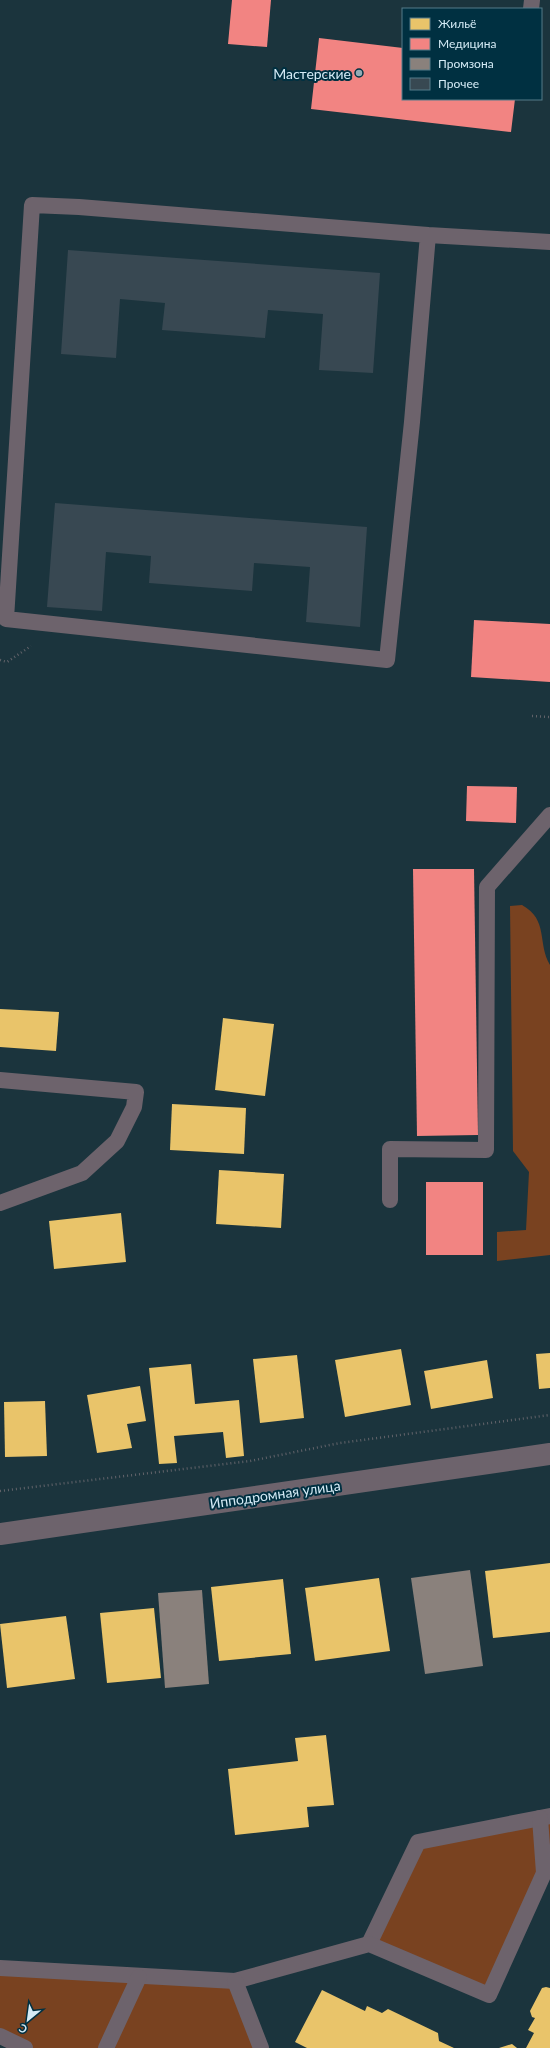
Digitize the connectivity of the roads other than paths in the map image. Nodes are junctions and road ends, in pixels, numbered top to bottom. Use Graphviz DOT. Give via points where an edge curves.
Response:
graph roads {
  1 [pos="428,235"];
  2 [pos="550,242"];
  3 [pos="550,815"];
  4 [pos="0,1080"];
  5 [pos="390,1200"];
  6 [pos="0,1202"];
  7 [pos="550,1454"];
  8 [pos="0,1534"];
  9 [pos="545,1817"];
  10 [pos="547,1874"];
  11 [pos="369,1944"];
  12 [pos="0,1968"];
  13 [pos="139,1976"];
  14 [pos="235,1981"];
  15 [pos="0,2036"];
  16 [pos="25,2048"];
  17 [pos="106,2048"];
  18 [pos="261,2048"];
  1 -- 1 [label="lane" via="412,422 387,660 6,619 32,205"];
  1 -- 2 [label="lane"];
  3 -- 5 [label="lane" via="487,887 486,1150 390,1149"];
  4 -- 6 [label="lane" via="136,1092 134,1108 117,1141 82,1173"];
  7 -- 8 [label="street, Ипподромная улица"];
  9 -- 10 [label="lane"];
  9 -- 11 [label="lane" via="418,1842"];
  10 -- 11 [label="lane" via="489,1995"];
  11 -- 14 [label="lane"];
  12 -- 13 [label="lane"];
  13 -- 14 [label="lane"];
  13 -- 17 [label="lane"];
  14 -- 18 [label="lane"];
  15 -- 16 [label="lane"];
}
